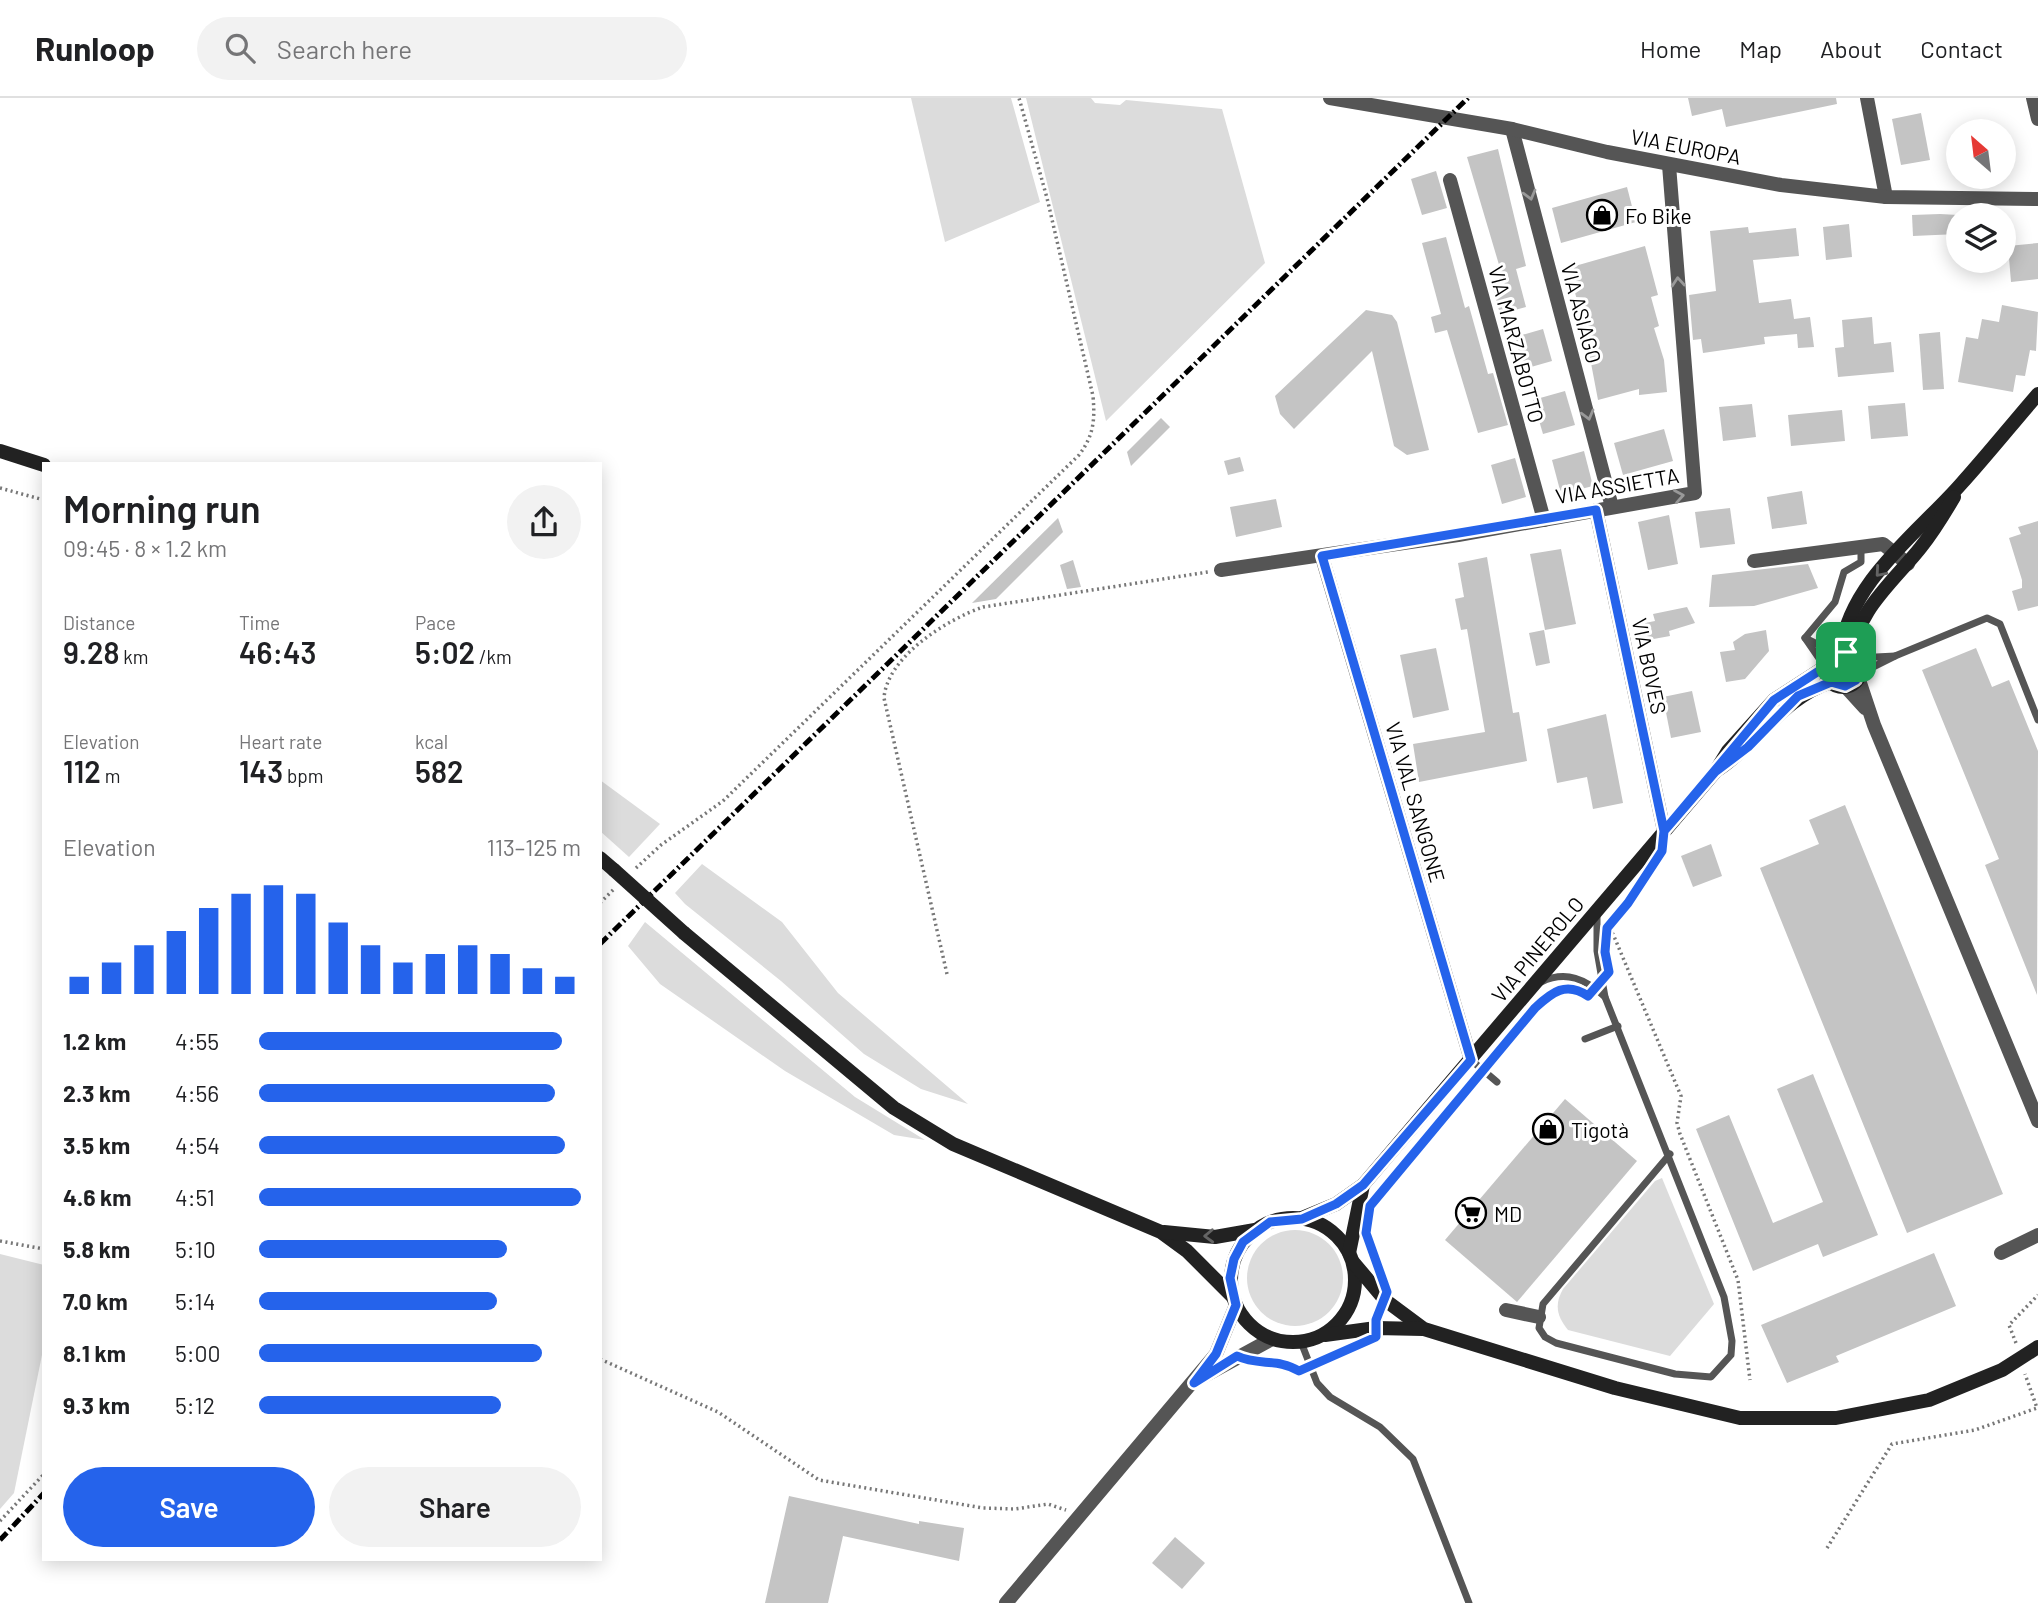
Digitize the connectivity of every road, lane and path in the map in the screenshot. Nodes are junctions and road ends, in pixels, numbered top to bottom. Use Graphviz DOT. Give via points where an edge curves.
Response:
graph roads {
  1 [pos="1019,98"];
  2 [pos="1330,98"];
  3 [pos="1867,98"];
  4 [pos="2033,98"];
  5 [pos="2038,119"];
  6 [pos="1512,129"];
  7 [pos="1669,165"];
  8 [pos="1450,180"];
  9 [pos="1886,197"];
  10 [pos="2038,199"];
  11 [pos="2038,394"];
  12 [pos="0,451"];
  13 [pos="42,464"];
  14 [pos="1959,486"];
  15 [pos="0,488"];
  16 [pos="42,499"];
  17 [pos="1612,507"];
  18 [pos="1596,510"];
  19 [pos="1544,520"];
  20 [pos="1861,546"];
  21 [pos="1896,553"];
  22 [pos="1322,556"];
  23 [pos="1754,561"];
  24 [pos="1908,564"];
  25 [pos="1221,570"];
  26 [pos="1805,638"];
  27 [pos="1847,655"];
  28 [pos="1895,656"];
  29 [pos="1825,667"];
  30 [pos="1859,676"];
  31 [pos="1838,684"];
  32 [pos="1872,718"];
  33 [pos="2038,720"];
  34 [pos="1715,772"];
  35 [pos="1664,831"];
  36 [pos="602,860"];
  37 [pos="633,871"];
  38 [pos="619,875"];
  39 [pos="1642,882"];
  40 [pos="602,900"];
  41 [pos="1597,911"];
  42 [pos="1607,928"];
  43 [pos="1606,940"];
  44 [pos="947,974"];
  45 [pos="1531,987"];
  46 [pos="1566,988"];
  47 [pos="1605,996"];
  48 [pos="1535,1008"];
  49 [pos="1618,1026"];
  50 [pos="1585,1040"];
  51 [pos="1471,1060"];
  52 [pos="1497,1083"];
  53 [pos="2038,1121"];
  54 [pos="1670,1154"];
  55 [pos="1363,1185"];
  56 [pos="1302,1219"];
  57 [pos="1256,1230"];
  58 [pos="1161,1232"];
  59 [pos="1366,1233"];
  60 [pos="2038,1235"];
  61 [pos="0,1241"];
  62 [pos="42,1249"];
  63 [pos="2001,1253"];
  64 [pos="1351,1258"];
  65 [pos="2038,1295"];
  66 [pos="1234,1300"];
  67 [pos="1385,1300"];
  68 [pos="1506,1310"];
  69 [pos="1539,1317"];
  70 [pos="1424,1329"];
  71 [pos="1321,1336"];
  72 [pos="1272,1339"];
  73 [pos="1301,1342"];
  74 [pos="1354,1345"];
  75 [pos="2017,1345"];
  76 [pos="2038,1347"];
  77 [pos="1237,1356"];
  78 [pos="602,1360"];
  79 [pos="2023,1366"];
  80 [pos="1310,1368"];
  81 [pos="1750,1380"];
  82 [pos="1194,1383"];
  83 [pos="2037,1407"];
  84 [pos="42,1476"];
  85 [pos="1081,1515"];
  86 [pos="0,1521"];
  87 [pos="1827,1548"];
  88 [pos="1006,1603"];
  89 [pos="1469,1603"];
  1 -- 37 [label="path" via="1093,396 1091,440 723,801"];
  2 -- 6 [label="street, VIA EUROPA"];
  3 -- 9 [label="street"];
  4 -- 5 [label="street"];
  6 -- 7 [label="street, VIA EUROPA"];
  6 -- 17 [label="street, VIA ASIAGO, one-way"];
  7 -- 9 [label="street, VIA EUROPA"];
  17 -- 7 [label="street, VIA ASSIETTA, one-way" via="1695,493"];
  8 -- 19 [label="street, VIA MARZABOTTO"];
  9 -- 10 [label="street, VIA EUROPA"];
  11 -- 14 [label="main road, VIA PINEROLO"];
  12 -- 13 [label="main road"];
  14 -- 21 [label="main road, VIA PINEROLO"];
  14 -- 24 [label="main road, VIA PINEROLO"];
  15 -- 16 [label="path"];
  17 -- 18 [label="street, VIA ASSIETTA"];
  18 -- 19 [label="street, VIA ASSIETTA"];
  18 -- 35 [label="street, VIA BOVES"];
  19 -- 22 [label="street, VIA ASSIETTA"];
  20 -- 21 [label="street" via="1883,544"];
  20 -- 23 [label="street"];
  20 -- 26 [label="lane" via="1861,562 1844,572 1835,602"];
  21 -- 24 [label="street"];
  21 -- 27 [label="main road, VIA PINEROLO, one-way" via="1857,601 1843,635"];
  22 -- 25 [label="street, VIA ASSIETTA"];
  22 -- 51 [label="street, VIA VAL SANGONE"];
  24 -- 27 [label="main road, VIA PINEROLO" via="1863,620"];
  25 -- 44 [label="path" via="983,607 956,616 937,629 890,673 884,698"];
  26 -- 27 [label="lane"];
  26 -- 29 [label="lane"];
  27 -- 28 [label="lane"];
  27 -- 29 [label="main road, VIA PINEROLO"];
  27 -- 30 [label="main road, VIA PINEROLO"];
  28 -- 30 [label="lane"];
  28 -- 33 [label="lane" via="1987,618 2000,624"];
  29 -- 31 [label="main road, VIA PINEROLO"];
  29 -- 34 [label="main road, VIA PINEROLO" via="1774,700"];
  30 -- 31 [label="main road, VIA PINEROLO"];
  30 -- 32 [label="street, VIA PINEROLO"];
  31 -- 32 [label="street, VIA PINEROLO"];
  31 -- 34 [label="main road, VIA PINEROLO" via="1798,696 1748,747"];
  32 -- 53 [label="street, VIA PINEROLO"];
  34 -- 35 [label="main road, VIA PINEROLO"];
  35 -- 41 [label="main road, VIA PINEROLO"];
  36 -- 38 [label="main road"];
  38 -- 40 [label="path"];
  38 -- 58 [label="main road, bridge" via="894,1108 953,1144"];
  39 -- 42 [label="path"];
  41 -- 45 [label="main road, VIA PINEROLO"];
  41 -- 47 [label="lane" via="1597,951"];
  42 -- 43 [label="path"];
  42 -- 81 [label="path" via="1614,934 1681,1096 1677,1123 1738,1280"];
  45 -- 47 [label="lane" via="1567,976 1588,982"];
  45 -- 51 [label="main road, VIA PINEROLO"];
  46 -- 48 [label="path" via="1553,990"];
  47 -- 49 [label="lane"];
  49 -- 50 [label="lane"];
  49 -- 54 [label="lane"];
  51 -- 52 [label="lane"];
  51 -- 55 [label="main road, VIA PINEROLO"];
  54 -- 69 [label="lane" via="1543,1304"];
  54 -- 69 [label="lane" via="1724,1297 1732,1340 1725,1364 1710,1377 1675,1374 1556,1343 1539,1328"];
  55 -- 56 [label="main road, VIA PINEROLO"];
  55 -- 64 [label="main road, VIA PINEROLO"];
  56 -- 57 [label="main road" via="1286,1218"];
  56 -- 64 [label="main road" via="1321,1224 1338,1237"];
  57 -- 58 [label="main road, one-way" via="1215,1237"];
  57 -- 66 [label="main road" via="1234,1259 1230,1278"];
  58 -- 66 [label="main road" via="1187,1251"];
  59 -- 67 [label="path" via="1387,1292"];
  60 -- 63 [label="street"];
  61 -- 62 [label="path"];
  64 -- 67 [label="main road"];
  64 -- 71 [label="main road" via="1355,1283 1350,1304"];
  65 -- 75 [label="path" via="2009,1325"];
  66 -- 72 [label="main road" via="1244,1320"];
  66 -- 82 [label="street" via="1216,1354"];
  67 -- 70 [label="main road"];
  68 -- 69 [label="street"];
  70 -- 71 [label="main road" via="1376,1328"];
  70 -- 76 [label="main road" via="1615,1388 1740,1418 1836,1418 1929,1400 2002,1370"];
  71 -- 73 [label="main road"];
  72 -- 73 [label="main road"];
  72 -- 77 [label="street"];
  73 -- 80 [label="lane"];
  74 -- 80 [label="path"];
  77 -- 80 [label="path" via="1250,1362 1286,1363 1299,1371"];
  77 -- 82 [label="street"];
  78 -- 85 [label="path" via="718,1412 819,1480 983,1508 1048,1504"];
  79 -- 83 [label="path"];
  80 -- 89 [label="lane" via="1330,1397 1380,1427 1413,1460"];
  82 -- 85 [label="street"];
  83 -- 87 [label="path" via="1975,1430 1892,1444"];
  84 -- 86 [label="path"];
  85 -- 88 [label="street"];
}
